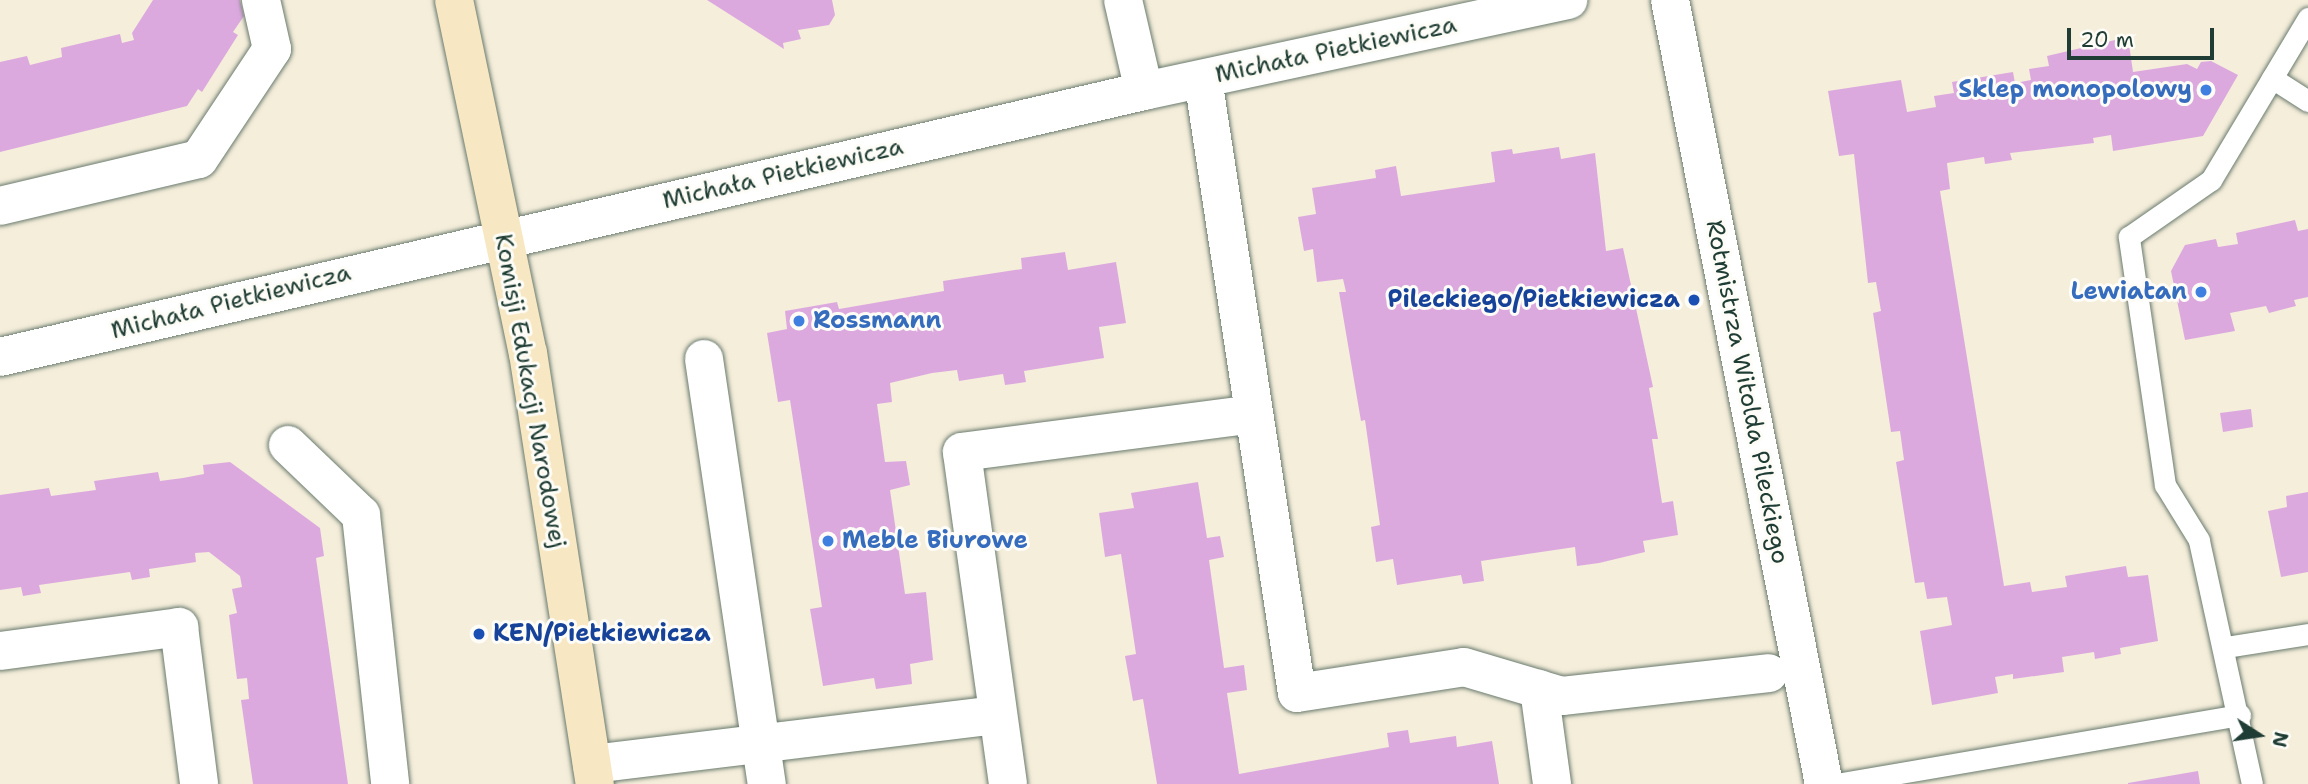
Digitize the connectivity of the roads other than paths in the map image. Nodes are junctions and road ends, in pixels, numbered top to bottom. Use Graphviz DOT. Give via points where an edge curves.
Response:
graph roads {
  1 [pos="261,0"];
  2 [pos="454,0"];
  3 [pos="1123,0"];
  4 [pos="1568,0"];
  5 [pos="1670,0"];
  6 [pos="2308,18"];
  7 [pos="2272,78"];
  8 [pos="1203,79"];
  9 [pos="1144,91"];
  10 [pos="2308,101"];
  11 [pos="0,206"];
  12 [pos="503,238"];
  13 [pos="0,358"];
  14 [pos="704,359"];
  15 [pos="1254,414"];
  16 [pos="288,445"];
  17 [pos="2308,634"];
  18 [pos="2226,647"];
  19 [pos="0,651"];
  20 [pos="1769,673"];
  21 [pos="1539,689"];
  22 [pos="997,715"];
  23 [pos="2240,715"];
  24 [pos="762,745"];
  25 [pos="594,774"];
  26 [pos="199,784"];
  27 [pos="390,784"];
  28 [pos="767,784"];
  29 [pos="1008,784"];
  30 [pos="1552,784"];
  31 [pos="1824,784"];
  32 [pos="1836,784"];
  33 [pos="2252,784"];
  1 -- 11 [label="street" via="272,49 199,159"];
  2 -- 12 [label="street, Komisji Edukacji Narodowej"];
  3 -- 9 [label="street"];
  4 -- 8 [label="street, Michała Pietkiewicza"];
  5 -- 31 [label="street, Rotmistrza Witolda Pileckiego"];
  6 -- 7 [label="lane"];
  7 -- 10 [label="lane"];
  7 -- 18 [label="lane" via="2211,180 2129,237 2165,485 2199,540"];
  8 -- 9 [label="street, Michała Pietkiewicza"];
  8 -- 15 [label="street"];
  9 -- 12 [label="street, Michała Pietkiewicza"];
  12 -- 13 [label="street, Michała Pietkiewicza"];
  12 -- 25 [label="street, Komisji Edukacji Narodowej" via="528,353"];
  14 -- 24 [label="street"];
  15 -- 21 [label="street" via="1297,693 1464,667"];
  15 -- 22 [label="street" via="962,452"];
  16 -- 27 [label="street" via="361,515"];
  17 -- 18 [label="lane"];
  18 -- 23 [label="lane"];
  19 -- 26 [label="street" via="179,627"];
  20 -- 21 [label="street" via="1562,696"];
  21 -- 30 [label="street"];
  22 -- 24 [label="street"];
  22 -- 29 [label="street"];
  23 -- 32 [label="lane"];
  23 -- 33 [label="lane"];
  24 -- 25 [label="street"];
  24 -- 28 [label="street"];
}
